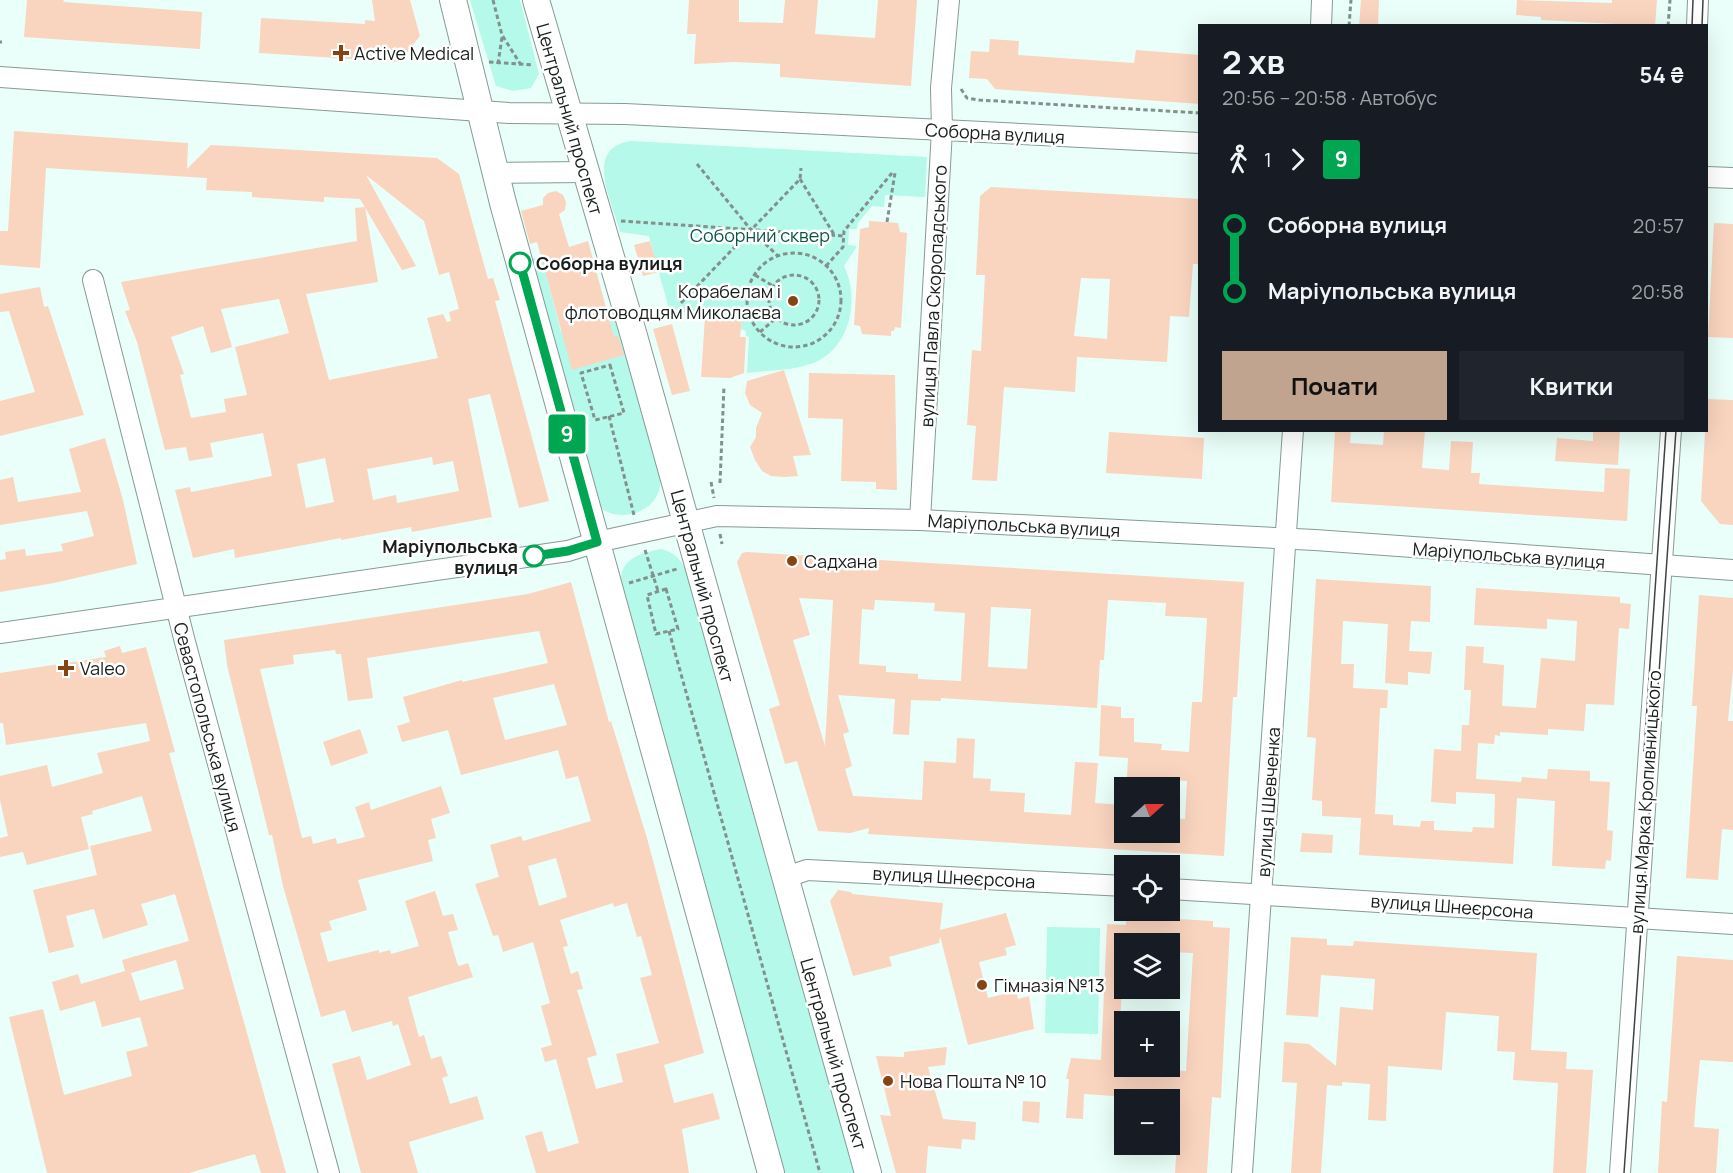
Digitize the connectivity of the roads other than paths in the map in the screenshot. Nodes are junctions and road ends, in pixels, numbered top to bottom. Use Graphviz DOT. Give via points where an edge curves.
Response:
graph roads {
  1 [pos="453,0"];
  2 [pos="536,0"];
  3 [pos="949,0"];
  4 [pos="1322,0"];
  5 [pos="1698,0"];
  6 [pos="1321,24"];
  7 [pos="1697,24"];
  8 [pos="0,76"];
  9 [pos="480,111"];
  10 [pos="568,111"];
  11 [pos="942,130"];
  12 [pos="1198,144"];
  13 [pos="587,172"];
  14 [pos="495,173"];
  15 [pos="1708,177"];
  16 [pos="1733,178"];
  17 [pos="93,280"];
  18 [pos="1293,432"];
  19 [pos="1671,432"];
  20 [pos="920,520"];
  21 [pos="685,523"];
  22 [pos="1286,539"];
  23 [pos="597,542"];
  24 [pos="1662,566"];
  25 [pos="1733,570"];
  26 [pos="176,607"];
  27 [pos="0,633"];
  28 [pos="784,878"];
  29 [pos="1114,885"];
  30 [pos="1180,889"];
  31 [pos="1262,894"];
  32 [pos="1636,917"];
  33 [pos="1733,924"];
  34 [pos="329,1173"];
  35 [pos="771,1173"];
  36 [pos="868,1173"];
  37 [pos="1242,1173"];
  38 [pos="1620,1173"];
  1 -- 9 [label="main road"];
  2 -- 10 [label="main road, Центральний проспект"];
  3 -- 11 [label="street, вулиця Павла Скоропадського" via="941,88"];
  4 -- 6 [label="street"];
  5 -- 7 [label="street"];
  8 -- 9 [label="street, Соборна вулиця"];
  9 -- 10 [label="street, Соборна вулиця"];
  9 -- 14 [label="main road"];
  10 -- 11 [label="street, Соборна вулиця"];
  10 -- 13 [label="main road, Центральний проспект"];
  11 -- 12 [label="street, Соборна вулиця"];
  11 -- 20 [label="street, вулиця Павла Скоропадського"];
  13 -- 14 [label="street"];
  13 -- 21 [label="main road, Центральний проспект"];
  14 -- 23 [label="main road"];
  15 -- 16 [label="street"];
  17 -- 26 [label="street, Севастопольська вулиця"];
  18 -- 22 [label="street, вулиця Шевченка"];
  19 -- 24 [label="street, вулиця Марка Кропивницького"];
  20 -- 21 [label="street, Маріупольська вулиця" via="717,516"];
  20 -- 22 [label="street, Маріупольська вулиця"];
  21 -- 23 [label="street, Маріупольська вулиця"];
  21 -- 28 [label="main road, Центральний проспект"];
  22 -- 24 [label="street, Маріупольська вулиця"];
  22 -- 31 [label="street, вулиця Шевченка"];
  23 -- 26 [label="street, Маріупольська вулиця" via="568,551"];
  23 -- 35 [label="main road"];
  24 -- 25 [label="street, Маріупольська вулиця"];
  24 -- 32 [label="street, вулиця Марка Кропивницького"];
  26 -- 27 [label="street, Маріупольська вулиця"];
  26 -- 34 [label="street, Севастопольська вулиця"];
  28 -- 29 [label="street, вулиця Шнеєрсона" via="807,870"];
  28 -- 36 [label="main road, Центральний проспект"];
  30 -- 31 [label="street, вулиця Шнеєрсона"];
  31 -- 32 [label="street, вулиця Шнеєрсона"];
  31 -- 37 [label="street, вулиця Шевченка"];
  32 -- 33 [label="street, вулиця Шнеєрсона"];
  32 -- 38 [label="street, вулиця Марка Кропивницького"];
}
